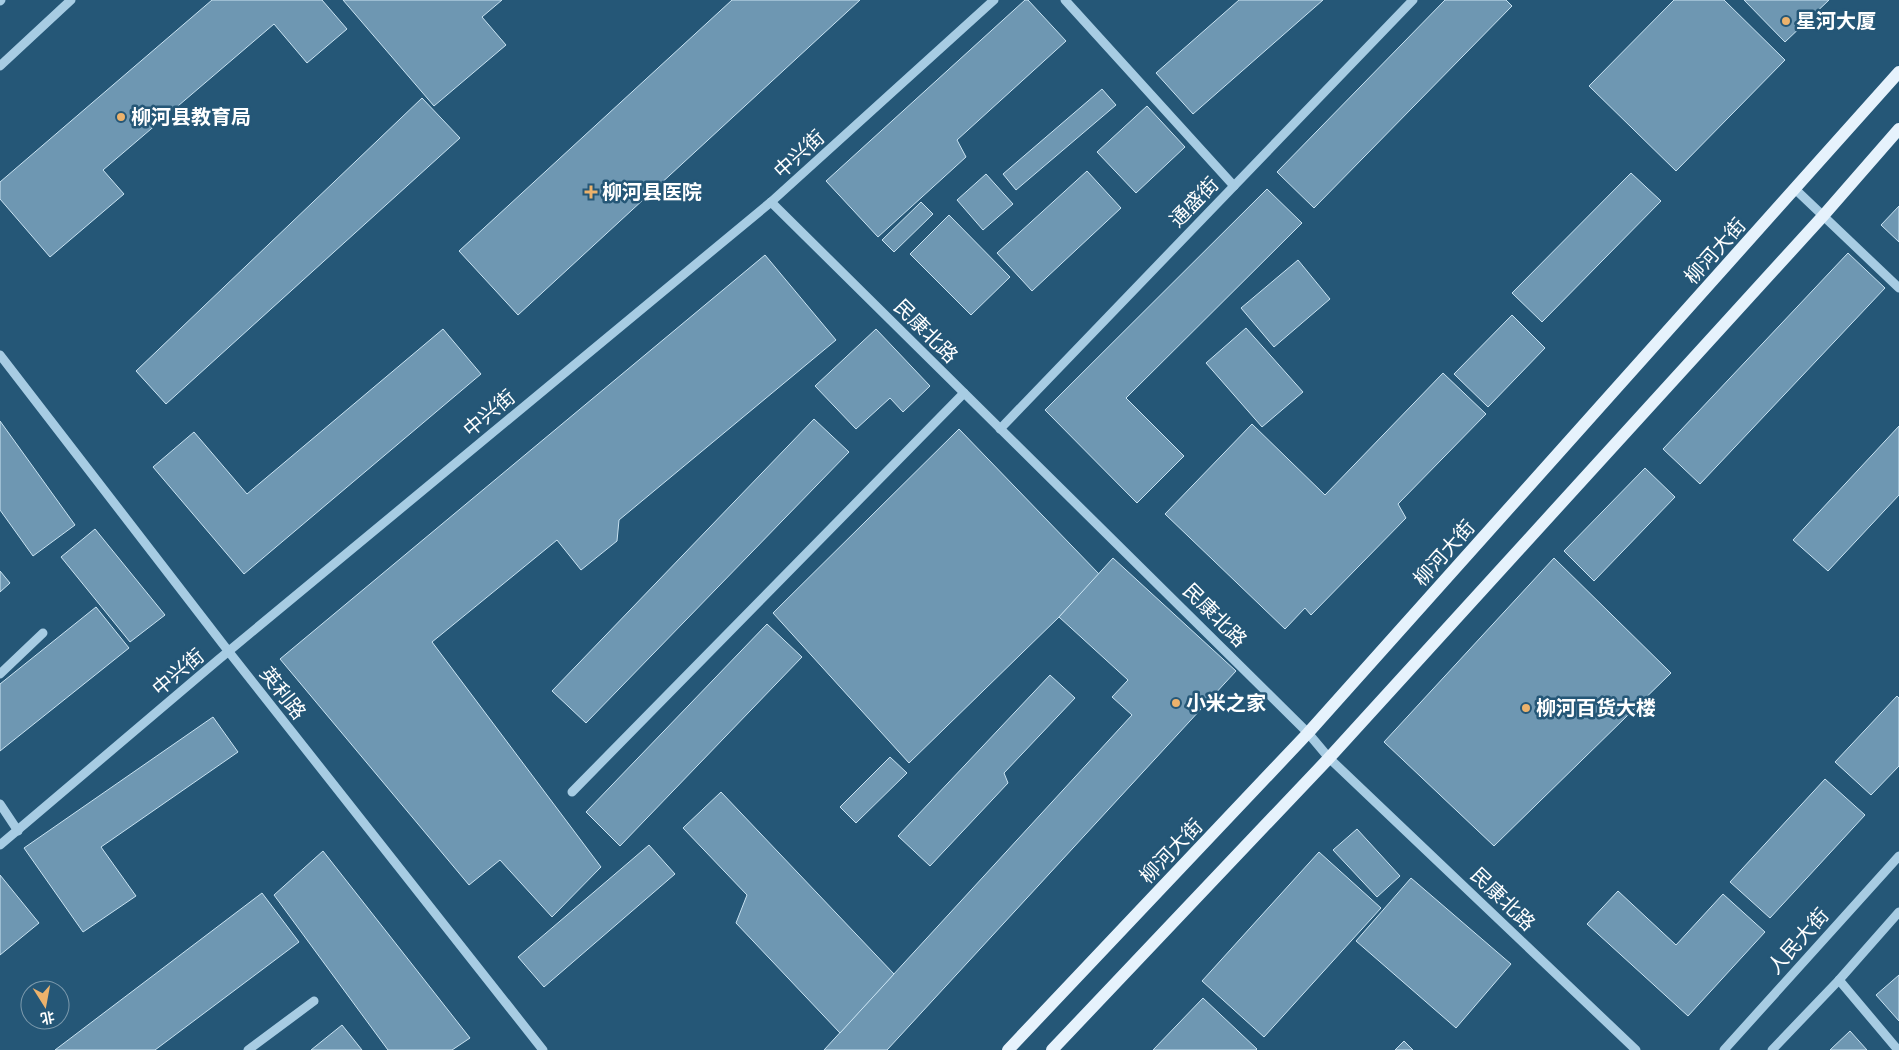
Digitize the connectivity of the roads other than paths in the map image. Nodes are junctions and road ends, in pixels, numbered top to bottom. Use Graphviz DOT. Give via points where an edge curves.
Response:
graph roads {
  1 [pos="71,0"];
  2 [pos="994,0"];
  3 [pos="1065,0"];
  4 [pos="1413,0"];
  5 [pos="0,66"];
  6 [pos="1899,72"];
  7 [pos="1899,128"];
  8 [pos="1234,186"];
  9 [pos="1795,190"];
  10 [pos="771,202"];
  11 [pos="1823,216"];
  12 [pos="1899,288"];
  13 [pos="0,355"];
  14 [pos="964,393"];
  15 [pos="1000,429"];
  16 [pos="43,633"];
  17 [pos="229,652"];
  18 [pos="0,674"];
  19 [pos="1308,733"];
  20 [pos="1329,758"];
  21 [pos="572,792"];
  22 [pos="0,804"];
  23 [pos="18,831"];
  24 [pos="0,845"];
  25 [pos="1899,856"];
  26 [pos="1899,912"];
  27 [pos="1839,980"];
  28 [pos="314,1001"];
  29 [pos="248,1050"];
  30 [pos="543,1050"];
  31 [pos="1008,1050"];
  32 [pos="1052,1050"];
  33 [pos="1636,1050"];
  34 [pos="1724,1050"];
  35 [pos="1772,1050"];
  36 [pos="1898,1050"];
  1 -- 5 [label="street"];
  2 -- 10 [label="street, 中兴街"];
  3 -- 8 [label="street"];
  4 -- 8 [label="street, 通盛街"];
  6 -- 9 [label="main road, 柳河大街"];
  7 -- 11 [label="main road"];
  8 -- 15 [label="street, 通盛街"];
  9 -- 11 [label="street"];
  9 -- 19 [label="main road, 柳河大街"];
  10 -- 14 [label="street, 民康北路"];
  10 -- 17 [label="street, 中兴街"];
  11 -- 12 [label="street"];
  11 -- 20 [label="main road"];
  13 -- 17 [label="street, 英利路"];
  14 -- 15 [label="street, 民康北路"];
  14 -- 21 [label="street"];
  15 -- 19 [label="street, 民康北路"];
  16 -- 18 [label="street"];
  17 -- 23 [label="street, 中兴街"];
  17 -- 30 [label="street, 英利路"];
  19 -- 20 [label="street, 民康北路"];
  19 -- 31 [label="main road, 柳河大街"];
  20 -- 32 [label="main road"];
  20 -- 33 [label="street, 民康北路"];
  22 -- 23 [label="street"];
  23 -- 24 [label="street, 中兴街"];
  25 -- 34 [label="street, 人民大街"];
  26 -- 27 [label="street"];
  27 -- 35 [label="street"];
  27 -- 36 [label="street"];
  28 -- 29 [label="street"];
}
